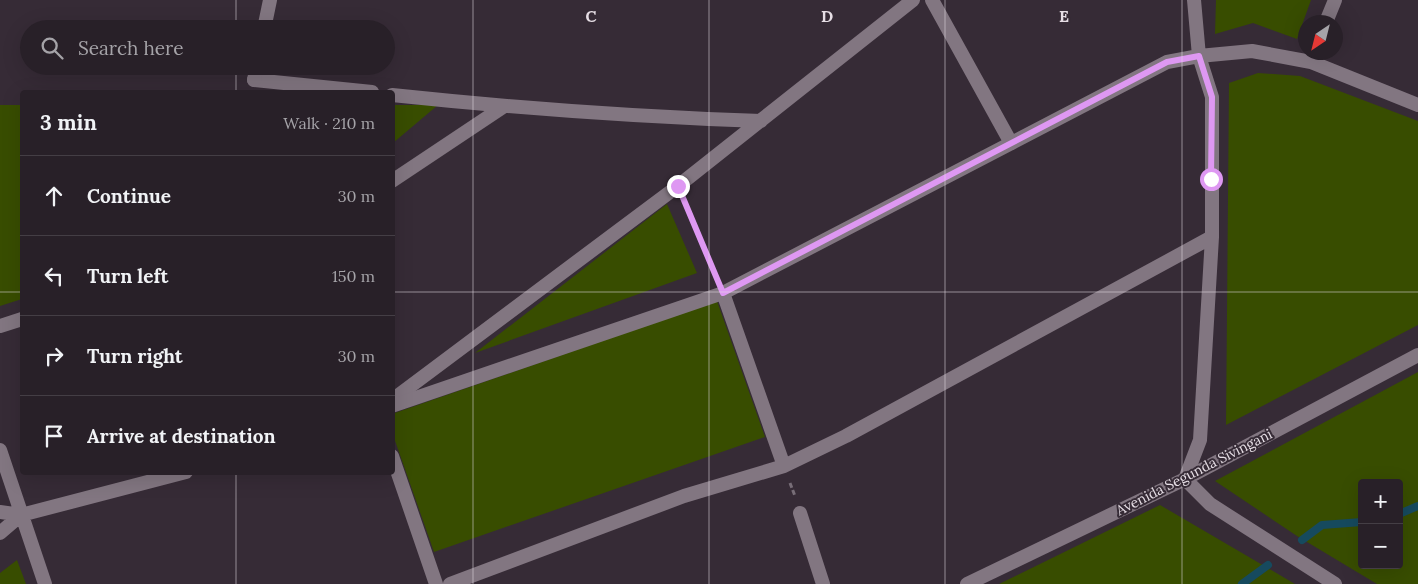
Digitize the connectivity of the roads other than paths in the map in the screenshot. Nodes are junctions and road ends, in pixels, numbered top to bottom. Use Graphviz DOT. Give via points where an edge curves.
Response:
graph roads {
  1 [pos="270,0"];
  2 [pos="913,0"];
  3 [pos="932,0"];
  4 [pos="1194,0"];
  5 [pos="1335,0"];
  6 [pos="1329,15"];
  7 [pos="266,20"];
  8 [pos="1199,56"];
  9 [pos="1298,56"];
  10 [pos="1319,60"];
  11 [pos="267,75"];
  12 [pos="360,90"];
  13 [pos="395,95"];
  14 [pos="1418,105"];
  15 [pos="503,107"];
  16 [pos="761,121"];
  17 [pos="1011,143"];
  18 [pos="395,179"];
  19 [pos="1212,237"];
  20 [pos="723,293"];
  21 [pos="20,320"];
  22 [pos="0,326"];
  23 [pos="1418,355"];
  24 [pos="395,398"];
  25 [pos="395,405"];
  26 [pos="0,450"];
  27 [pos="395,465"];
  28 [pos="784,466"];
  29 [pos="174,475"];
  30 [pos="1185,479"];
  31 [pos="0,512"];
  32 [pos="800,513"];
  33 [pos="21,515"];
  34 [pos="0,533"];
  35 [pos="45,584"];
  36 [pos="436,584"];
  37 [pos="450,584"];
  38 [pos="823,584"];
  39 [pos="967,584"];
  40 [pos="1335,584"];
  1 -- 7 [label="street"];
  2 -- 16 [label="street"];
  3 -- 17 [label="street"];
  4 -- 8 [label="street"];
  5 -- 6 [label="street"];
  8 -- 9 [label="street" via="1252,51"];
  8 -- 17 [label="street" via="1167,62"];
  8 -- 19 [label="street" via="1212,97"];
  10 -- 14 [label="street"];
  11 -- 12 [label="street"];
  13 -- 15 [label="street"];
  15 -- 16 [label="street" via="652,118"];
  15 -- 18 [label="street"];
  16 -- 24 [label="street"];
  17 -- 20 [label="street"];
  19 -- 28 [label="street" via="846,436"];
  19 -- 30 [label="street" via="1200,440"];
  20 -- 25 [label="street"];
  20 -- 28 [label="street"];
  21 -- 22 [label="street"];
  23 -- 30 [label="street, Avenida Segunda Sivingani"];
  26 -- 33 [label="street"];
  27 -- 36 [label="street"];
  28 -- 37 [label="street" via="684,496"];
  29 -- 33 [label="street"];
  30 -- 39 [label="street, Avenida Segunda Sivingani"];
  30 -- 40 [label="street" via="1210,504"];
  31 -- 33 [label="street"];
  32 -- 38 [label="street"];
  33 -- 34 [label="street"];
  33 -- 35 [label="street"];
}
